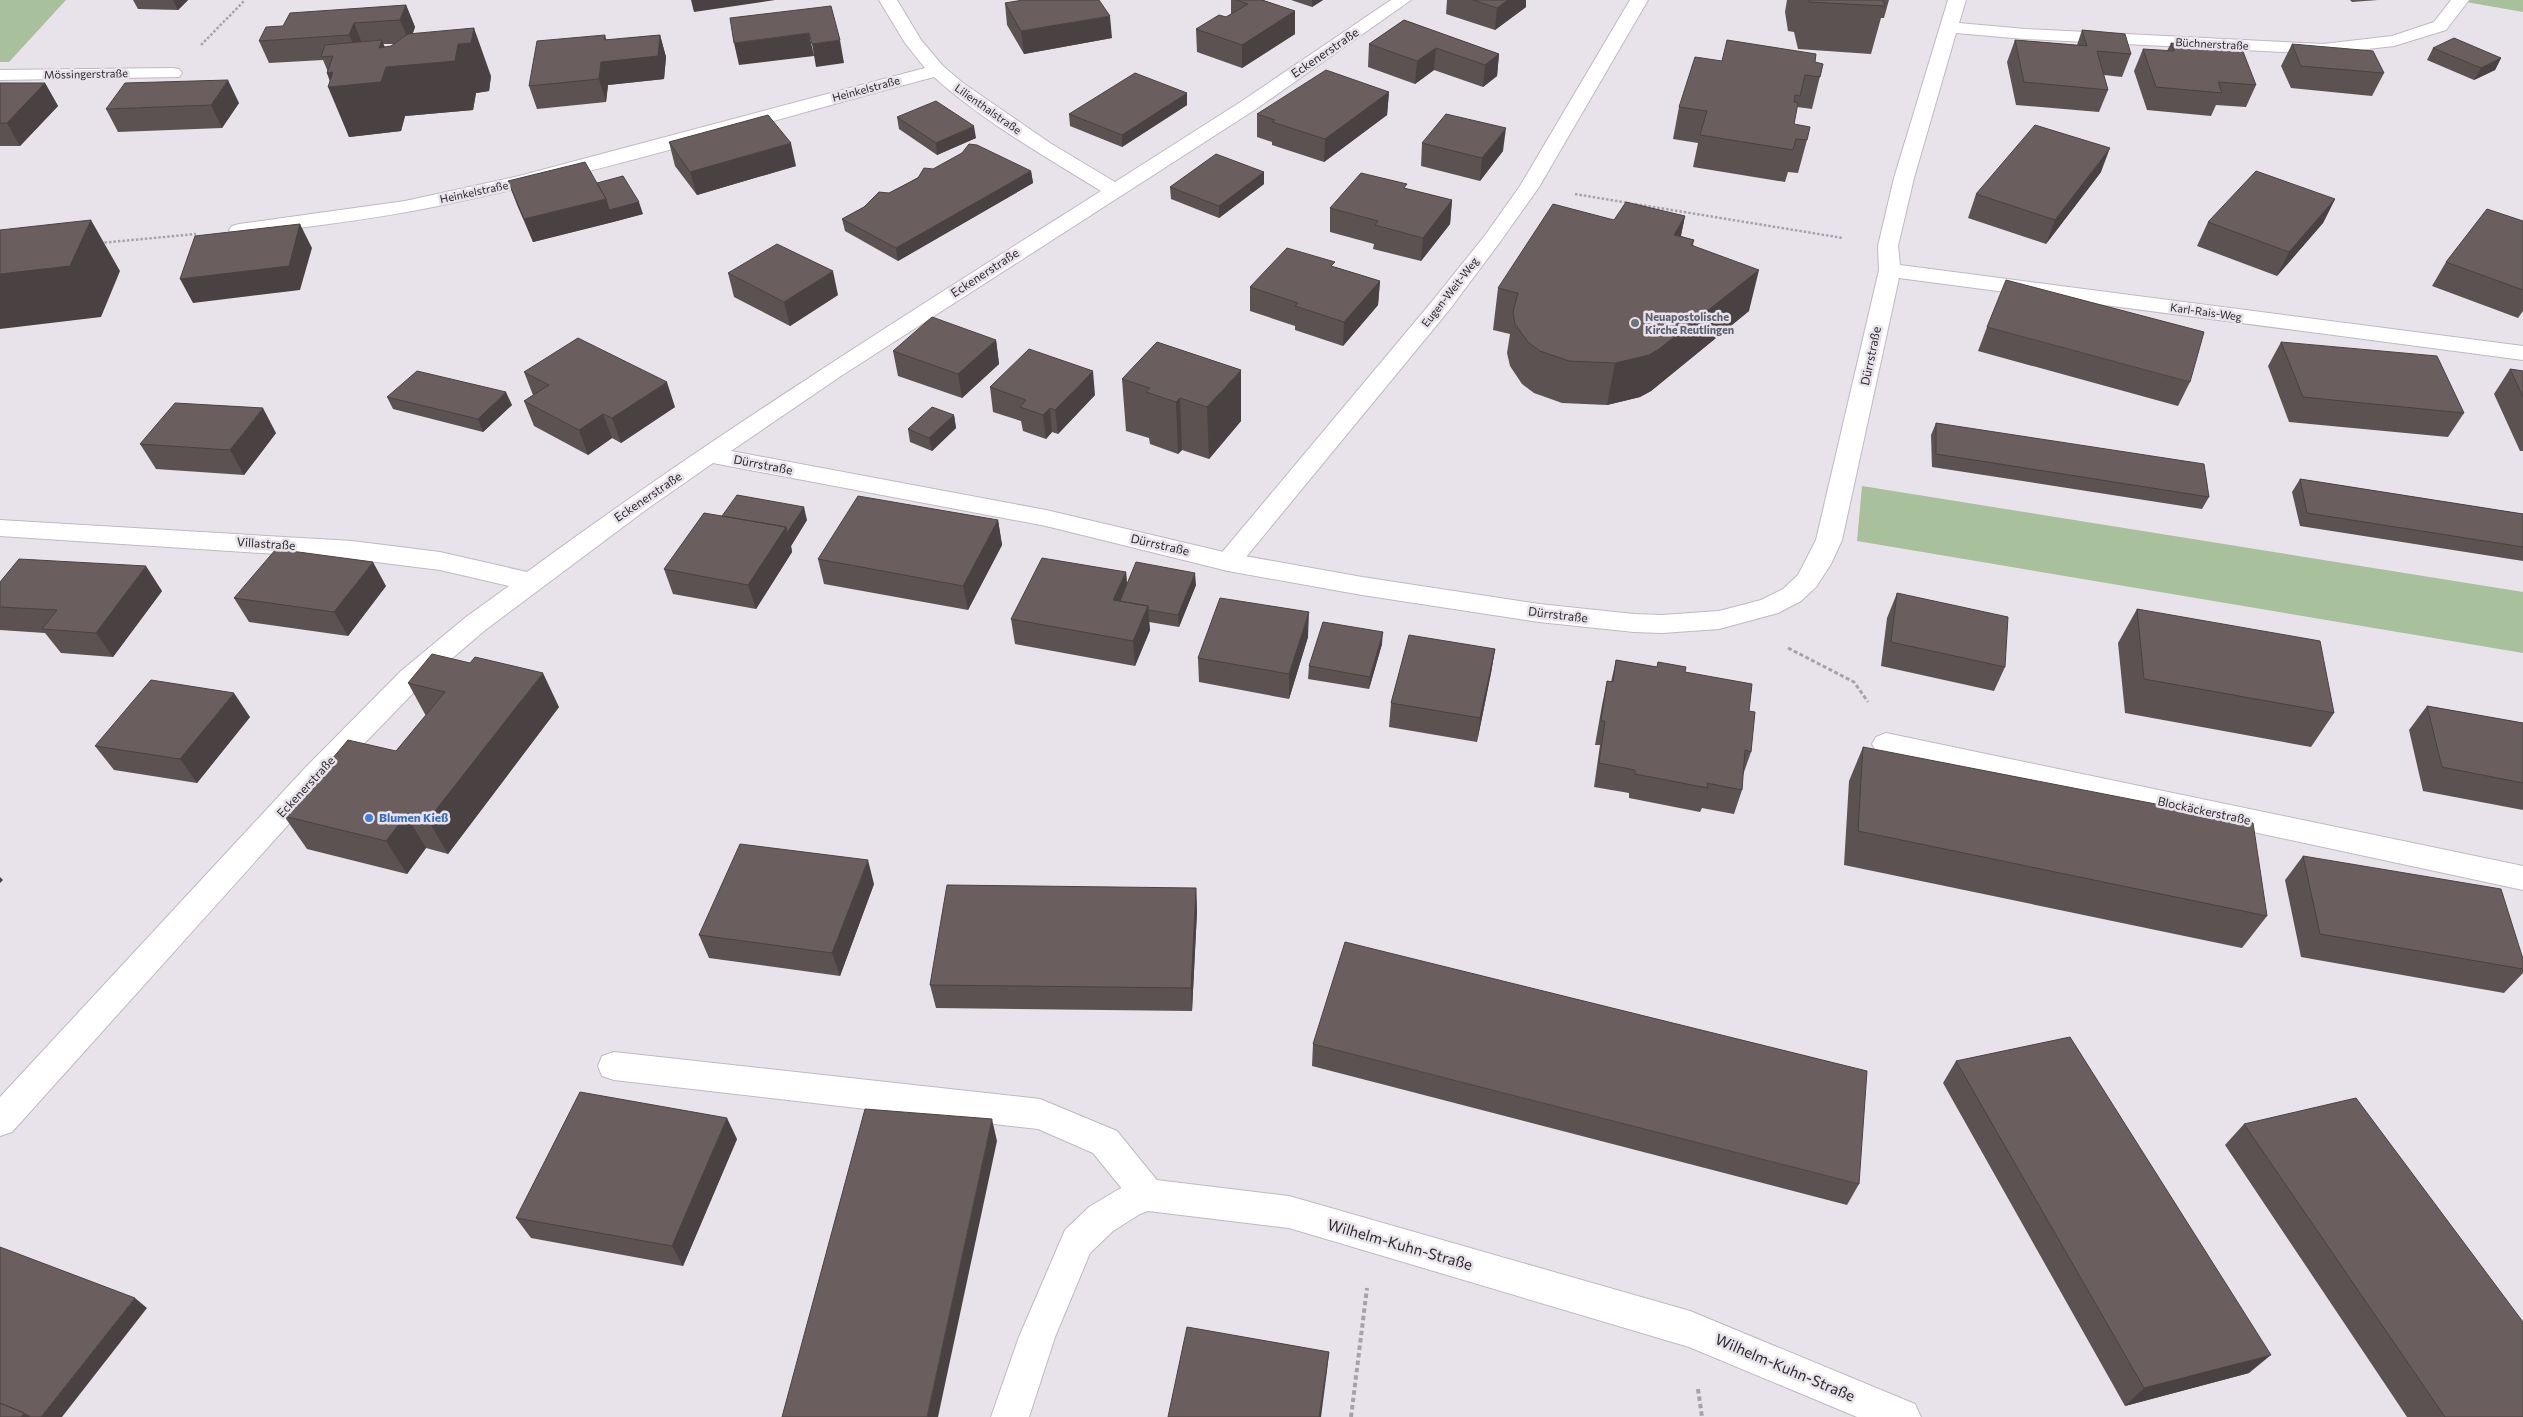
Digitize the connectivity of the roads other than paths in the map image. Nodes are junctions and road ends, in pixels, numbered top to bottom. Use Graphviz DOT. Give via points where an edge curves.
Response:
graph roads {
  1 [pos="888,0"];
  2 [pos="1402,0"];
  3 [pos="1639,0"];
  4 [pos="1957,0"];
  5 [pos="2460,0"];
  6 [pos="1948,27"];
  7 [pos="937,70"];
  8 [pos="172,74"];
  9 [pos="0,75"];
  10 [pos="1114,190"];
  11 [pos="239,230"];
  12 [pos="1890,270"];
  13 [pos="2523,353"];
  14 [pos="711,455"];
  15 [pos="0,528"];
  16 [pos="1228,562"];
  17 [pos="530,582"];
  18 [pos="1886,744"];
  19 [pos="2523,878"];
  20 [pos="614,1066"];
  21 [pos="0,1121"];
  22 [pos="1148,1196"];
  23 [pos="1010,1417"];
  24 [pos="1902,1417"];
  1 -- 7 [label="street, Lilienthalstraße" via="914,43"];
  2 -- 10 [label="street, Eckenerstraße" via="1249,105"];
  3 -- 16 [label="street, Eugen-Weit-Weg" via="1529,187 1442,304"];
  4 -- 6 [label="street, Dürrstraße"];
  5 -- 6 [label="street, Büchnerstraße" via="2440,26 2394,41 2323,49"];
  6 -- 12 [label="street, Dürrstraße" via="1904,178 1888,246"];
  7 -- 10 [label="street, Lilienthalstraße" via="976,102"];
  7 -- 11 [label="street, Heinkelstraße" via="457,197"];
  8 -- 9 [label="street, Mössingerstraße"];
  10 -- 14 [label="street, Eckenerstraße" via="833,371"];
  12 -- 13 [label="street, Karl-Rais-Weg"];
  12 -- 16 [label="street, Dürrstraße" via="1828,540 1807,581 1792,595 1769,607 1690,623 1626,622 1427,597"];
  14 -- 16 [label="street, Dürrstraße" via="1046,518"];
  14 -- 17 [label="street, Eckenerstraße" via="638,503"];
  15 -- 17 [label="street, Villastraße" via="352,550 440,561"];
  17 -- 21 [label="street, Eckenerstraße" via="411,678 321,770"];
  18 -- 19 [label="street, Blockäckerstraße"];
  20 -- 22 [label="street" via="1040,1114 1105,1142"];
  22 -- 23 [label="street, Wilhelm-Kuhn-Straße" via="1131,1200 1101,1219 1077,1242 1037,1337"];
  22 -- 24 [label="street, Wilhelm-Kuhn-Straße" via="1289,1212 1690,1329"];
}
